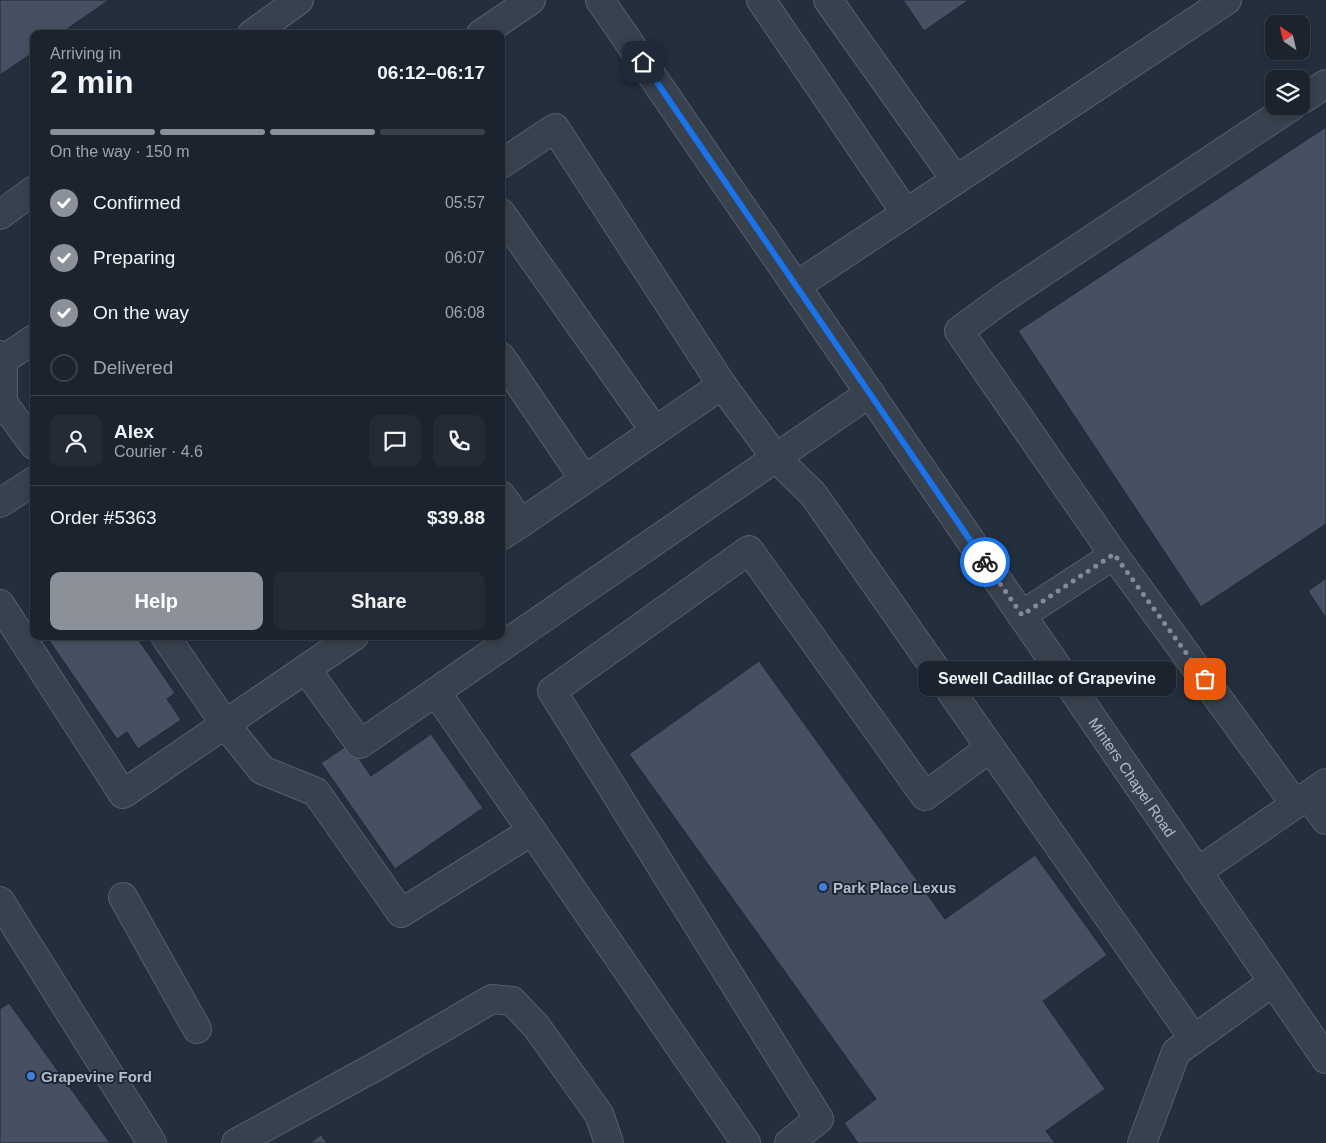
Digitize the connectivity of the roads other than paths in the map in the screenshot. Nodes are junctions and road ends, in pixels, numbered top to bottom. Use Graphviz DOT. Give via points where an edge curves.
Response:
graph roads {
  1 [pos="299,0"];
  2 [pos="531,0"];
  3 [pos="600,0"];
  4 [pos="761,0"];
  5 [pos="828,0"];
  6 [pos="1227,0"];
  7 [pos="258,30"];
  8 [pos="487,30"];
  9 [pos="1326,84"];
  10 [pos="1310,94"];
  11 [pos="1278,115"];
  12 [pos="505,161"];
  13 [pos="955,180"];
  14 [pos="30,193"];
  15 [pos="905,212"];
  16 [pos="0,215"];
  17 [pos="505,219"];
  18 [pos="796,286"];
  19 [pos="30,341"];
  20 [pos="1,359"];
  21 [pos="505,363"];
  22 [pos="722,385"];
  23 [pos="870,393"];
  24 [pos="655,431"];
  25 [pos="30,440"];
  26 [pos="776,458"];
  27 [pos="584,479"];
  28 [pos="30,484"];
  29 [pos="0,503"];
  30 [pos="505,509"];
  31 [pos="511,529"];
  32 [pos="1114,554"];
  33 [pos="0,604"];
  34 [pos="1022,615"];
  35 [pos="168,640"];
  36 [pos="341,640"];
  37 [pos="324,645"];
  38 [pos="306,669"];
  39 [pos="436,692"];
  40 [pos="225,724"];
  41 [pos="990,748"];
  42 [pos="1310,794"];
  43 [pos="1326,820"];
  44 [pos="532,831"];
  45 [pos="1197,872"];
  46 [pos="122,897"];
  47 [pos="0,901"];
  48 [pos="1273,982"];
  49 [pos="197,1029"];
  50 [pos="1194,1039"];
  51 [pos="1326,1060"];
  52 [pos="152,1143"];
  53 [pos="236,1143"];
  54 [pos="609,1143"];
  55 [pos="746,1143"];
  56 [pos="789,1143"];
  57 [pos="1142,1143"];
  1 -- 7 [label="street"];
  2 -- 8 [label="street"];
  3 -- 18 [label="street, Minters Chapel Road"];
  4 -- 15 [label="street"];
  5 -- 13 [label="street"];
  6 -- 13 [label="street"];
  9 -- 10 [label="street"];
  11 -- 32 [label="street" via="959,331"];
  12 -- 22 [label="street" via="555,128"];
  13 -- 15 [label="street"];
  14 -- 16 [label="street"];
  15 -- 18 [label="street"];
  17 -- 24 [label="street"];
  18 -- 23 [label="street, Minters Chapel Road"];
  19 -- 20 [label="street"];
  20 -- 25 [label="street" via="2,403"];
  21 -- 27 [label="street"];
  22 -- 24 [label="street"];
  22 -- 26 [label="street"];
  23 -- 26 [label="street"];
  23 -- 34 [label="street, Minters Chapel Road"];
  24 -- 27 [label="street"];
  26 -- 39 [label="street"];
  26 -- 41 [label="street" via="813,494"];
  27 -- 31 [label="street"];
  28 -- 29 [label="street"];
  30 -- 31 [label="street"];
  32 -- 34 [label="street"];
  32 -- 42 [label="street"];
  33 -- 40 [label="street" via="123,794"];
  34 -- 45 [label="street, Minters Chapel Road"];
  35 -- 40 [label="street"];
  36 -- 37 [label="street"];
  37 -- 38 [label="street"];
  38 -- 39 [label="street" via="360,744"];
  38 -- 40 [label="street"];
  39 -- 44 [label="street"];
  40 -- 44 [label="street" via="262,770 316,792 401,913"];
  41 -- 50 [label="street"];
  41 -- 56 [label="street" via="925,796 749,550 552,691 819,1119"];
  42 -- 43 [label="street"];
  42 -- 45 [label="street"];
  44 -- 55 [label="street"];
  45 -- 48 [label="street, Minters Chapel Road"];
  46 -- 49 [label="street"];
  47 -- 52 [label="street"];
  48 -- 50 [label="street"];
  48 -- 51 [label="street, Minters Chapel Road"];
  50 -- 57 [label="street" via="1176,1052"];
  53 -- 54 [label="street" via="492,999 512,1001 536,1026 599,1114"];
}
